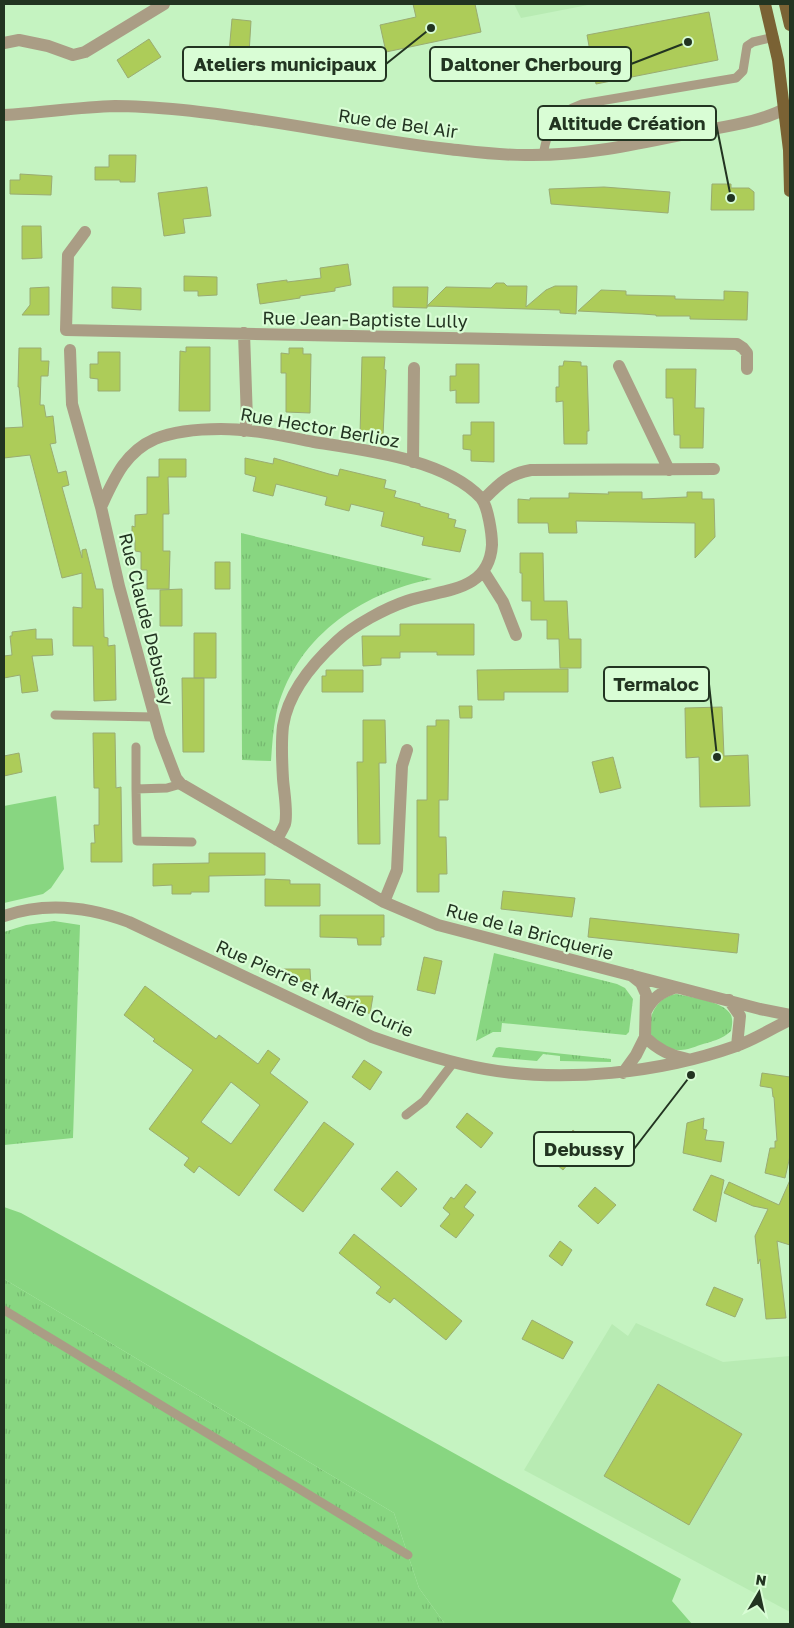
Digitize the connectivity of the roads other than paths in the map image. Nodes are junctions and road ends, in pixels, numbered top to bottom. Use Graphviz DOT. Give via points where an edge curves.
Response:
graph roads {
  1 [pos="164,4"];
  2 [pos="765,4"];
  3 [pos="786,4"];
  4 [pos="790,24"];
  5 [pos="774,37"];
  6 [pos="4,43"];
  7 [pos="787,108"];
  8 [pos="4,115"];
  9 [pos="543,155"];
  10 [pos="790,191"];
  11 [pos="85,232"];
  12 [pos="244,334"];
  13 [pos="70,350"];
  14 [pos="619,366"];
  15 [pos="414,368"];
  16 [pos="747,369"];
  17 [pos="244,431"];
  18 [pos="413,462"];
  19 [pos="714,469"];
  20 [pos="669,470"];
  21 [pos="483,500"];
  22 [pos="101,507"];
  23 [pos="484,572"];
  24 [pos="516,635"];
  25 [pos="56,715"];
  26 [pos="154,717"];
  27 [pos="136,746"];
  28 [pos="407,750"];
  29 [pos="181,784"];
  30 [pos="136,789"];
  31 [pos="277,840"];
  32 [pos="192,842"];
  33 [pos="384,902"];
  34 [pos="4,916"];
  35 [pos="631,975"];
  36 [pos="676,987"];
  37 [pos="729,1000"];
  38 [pos="646,1012"];
  39 [pos="790,1015"];
  40 [pos="790,1020"];
  41 [pos="645,1037"];
  42 [pos="737,1046"];
  43 [pos="690,1060"];
  44 [pos="453,1062"];
  45 [pos="623,1073"];
  46 [pos="406,1115"];
  47 [pos="4,1310"];
  48 [pos="408,1554"];
  1 -- 6 [label="street" via="85,52 73,55 32,42"];
  2 -- 5 [label="main road"];
  3 -- 4 [label="main road"];
  5 -- 7 [label="main road"];
  5 -- 9 [label="lane" via="747,46 743,71 736,78 570,108 551,125"];
  7 -- 9 [label="street, Rue de Bel Air" via="746,122 612,150"];
  7 -- 10 [label="main road"];
  8 -- 9 [label="street, Rue de Bel Air" via="150,107 417,145 484,153"];
  11 -- 12 [label="street, Rue Jean-Baptiste Lully" via="68,254 66,330"];
  12 -- 16 [label="street, Rue Jean-Baptiste Lully" via="737,344 747,352"];
  12 -- 17 [label="street" via="247,420"];
  13 -- 22 [label="street, Rue Claude Debussy" via="72,404"];
  14 -- 20 [label="street"];
  15 -- 18 [label="street"];
  17 -- 18 [label="street, Rue Hector Berlioz" via="374,452"];
  17 -- 22 [label="street, Rue Hector Berlioz" via="196,430 155,439 127,458"];
  18 -- 21 [label="street, Rue Hector Berlioz" via="465,484"];
  19 -- 20 [label="street"];
  20 -- 21 [label="street" via="531,470 504,480"];
  21 -- 23 [label="street" via="492,546"];
  22 -- 26 [label="street, Rue Claude Debussy"];
  23 -- 24 [label="street" via="503,602"];
  23 -- 31 [label="street" via="464,585 390,607 340,638 318,660 289,703 283,725 285,824"];
  25 -- 26 [label="lane"];
  26 -- 29 [label="street, Rue Claude Debussy"];
  27 -- 30 [label="lane"];
  28 -- 33 [label="street" via="402,766 397,870"];
  29 -- 30 [label="lane"];
  29 -- 31 [label="street"];
  30 -- 32 [label="lane" via="137,842"];
  31 -- 33 [label="street, Rue de la Bricquerie"];
  33 -- 35 [label="street, Rue de la Bricquerie" via="438,926"];
  34 -- 44 [label="street, Rue Pierre et Marie Curie" via="53,908 78,908 108,914 372,1036"];
  35 -- 36 [label="street, Rue de la Bricquerie"];
  35 -- 38 [label="street" via="641,983 646,994"];
  36 -- 37 [label="street, Rue de la Bricquerie"];
  36 -- 38 [label="street" via="656,997"];
  37 -- 39 [label="street, Rue de la Bricquerie"];
  37 -- 42 [label="street" via="740,1016"];
  38 -- 41 [label="street"];
  40 -- 42 [label="street, Rue Pierre et Marie Curie"];
  41 -- 43 [label="street" via="664,1052"];
  41 -- 45 [label="street"];
  42 -- 43 [label="street, Rue Pierre et Marie Curie"];
  43 -- 45 [label="street, Rue Pierre et Marie Curie"];
  44 -- 45 [label="street, Rue Pierre et Marie Curie" via="522,1074"];
  44 -- 46 [label="lane" via="424,1101"];
  47 -- 48 [label="lane"];
}
